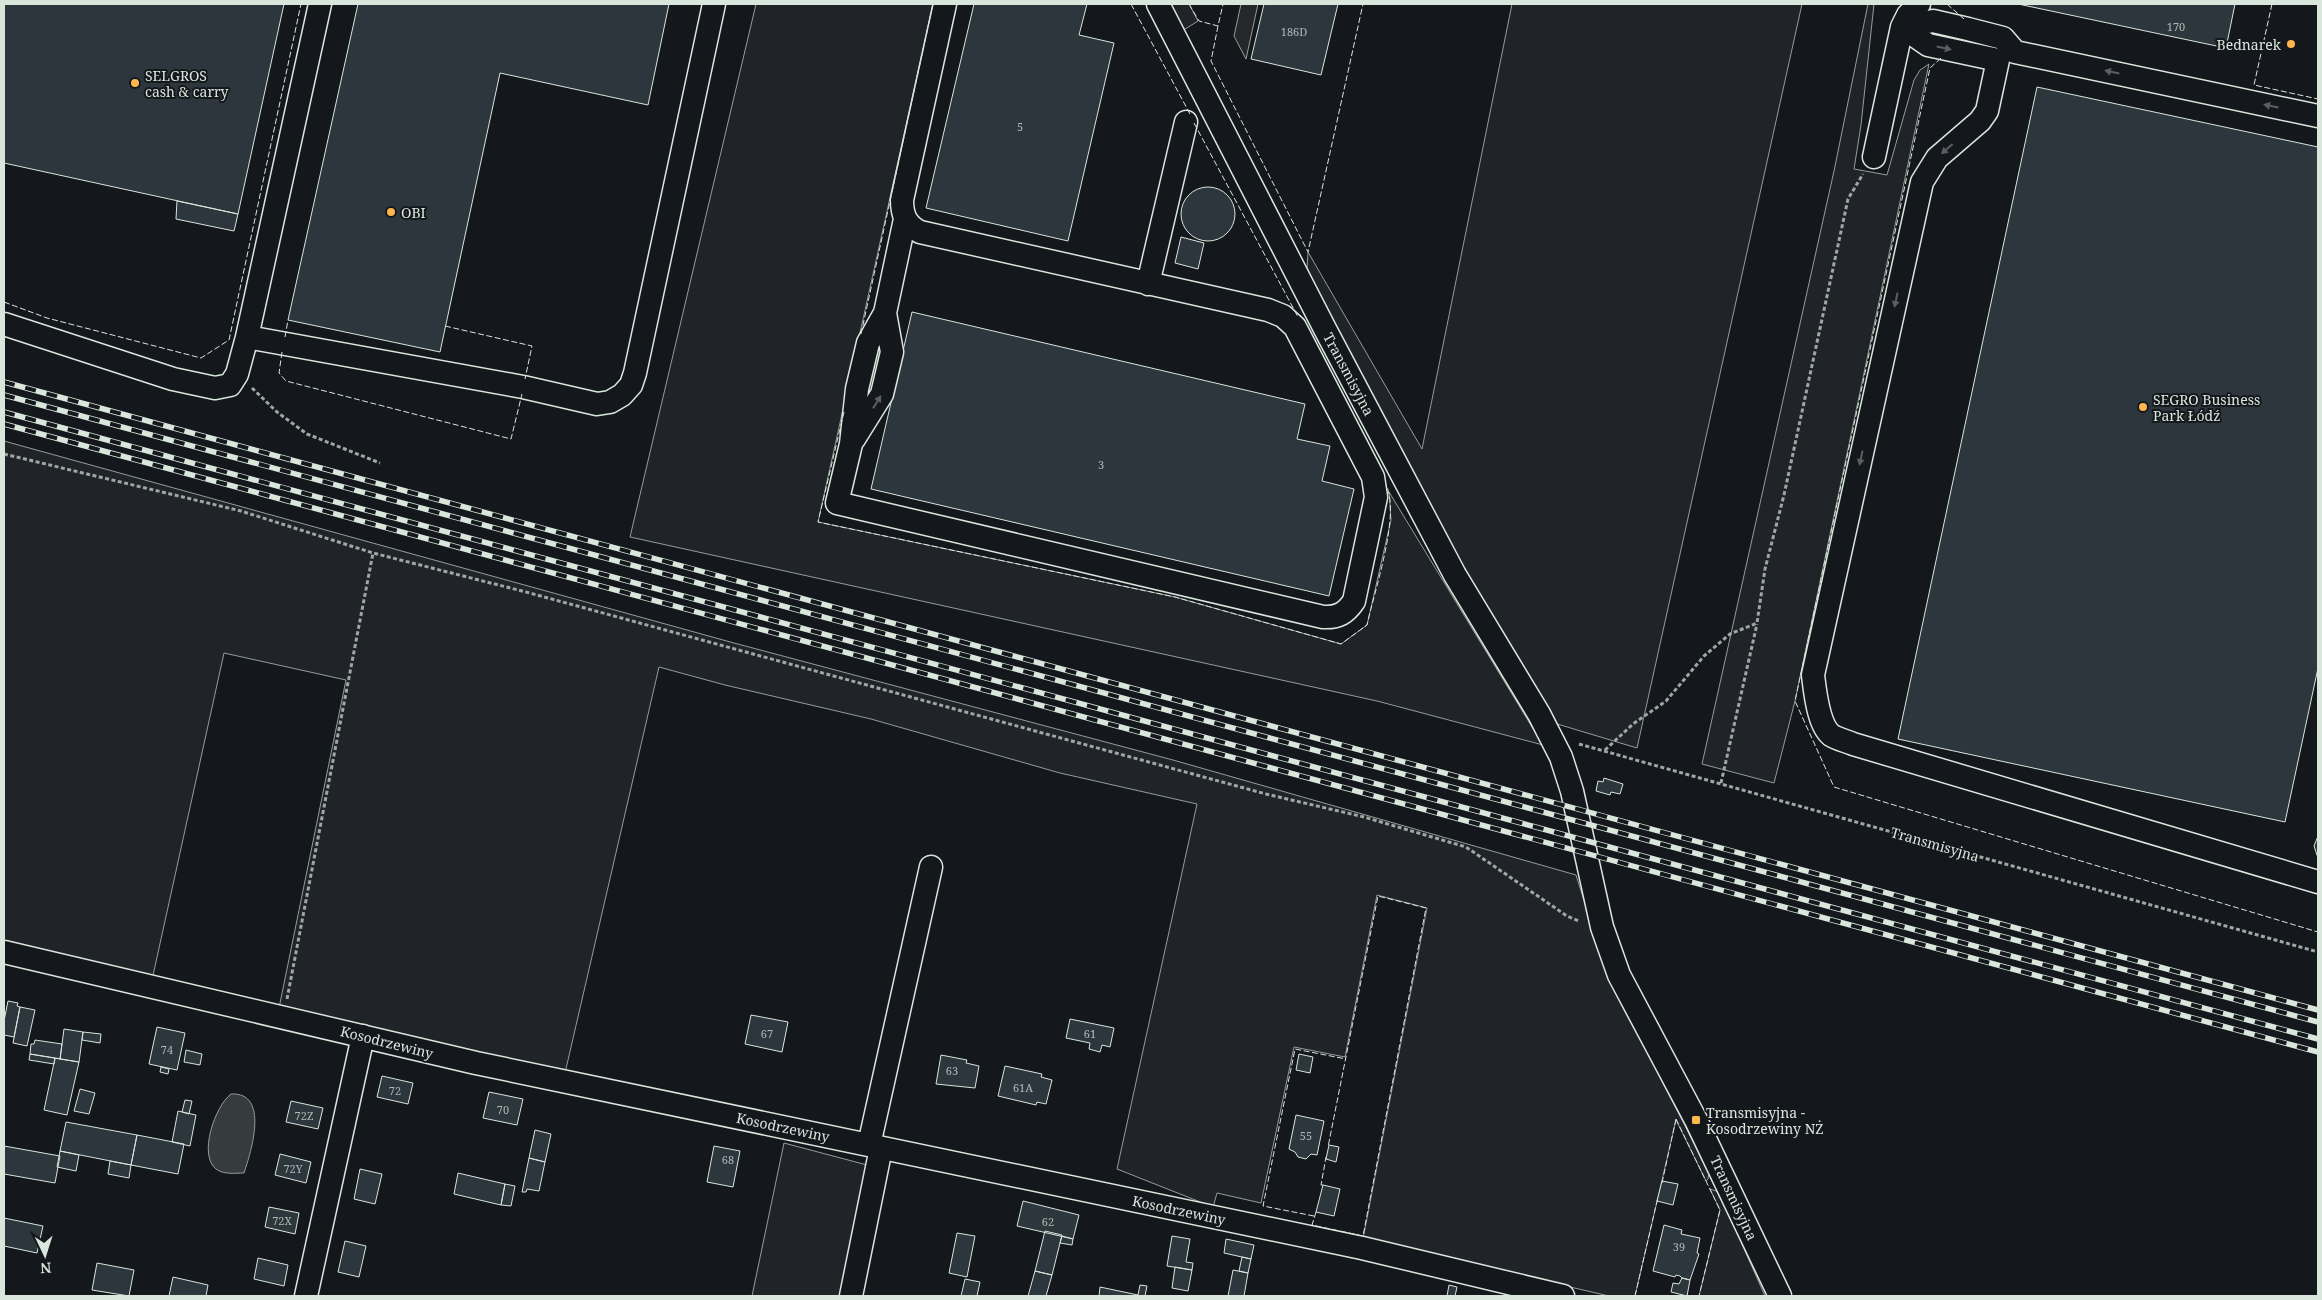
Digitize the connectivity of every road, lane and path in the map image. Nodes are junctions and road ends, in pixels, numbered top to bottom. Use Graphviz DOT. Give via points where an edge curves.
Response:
graph roads {
  1 [pos="320,4"];
  2 [pos="714,4"];
  3 [pos="945,4"];
  4 [pos="1158,4"];
  5 [pos="1896,4"];
  6 [pos="1919,4"];
  7 [pos="1902,26"];
  8 [pos="2006,56"];
  9 [pos="2318,116"];
  10 [pos="1186,122"];
  11 [pos="1874,157"];
  12 [pos="905,219"];
  13 [pos="1148,284"];
  14 [pos="4,324"];
  15 [pos="247,337"];
  16 [pos="237,374"];
  17 [pos="4,454"];
  18 [pos="380,463"];
  19 [pos="373,553"];
  20 [pos="1757,623"];
  21 [pos="1551,738"];
  22 [pos="1604,750"];
  23 [pos="1721,783"];
  24 [pos="931,867"];
  25 [pos="2318,882"];
  26 [pos="1602,926"];
  27 [pos="4,952"];
  28 [pos="2318,952"];
  29 [pos="283,1017"];
  30 [pos="363,1036"];
  31 [pos="875,1147"];
  32 [pos="306,1296"];
  33 [pos="851,1296"];
  34 [pos="1563,1296"];
  35 [pos="1780,1296"];
  1 -- 15 [label="street"];
  2 -- 15 [label="street" via="636,373 622,395 610,402 591,403"];
  3 -- 12 [label="street" via="902,200"];
  4 -- 21 [label="street, Transmisyjna" via="1455,575"];
  5 -- 7 [label="street"];
  6 -- 7 [label="street"];
  7 -- 8 [label="street" via="1928,44"];
  7 -- 11 [label="street"];
  9 -- 8 [label="street, one-way"];
  8 -- 25 [label="street, one-way" via="1984,116 1937,158 1922,182 1813,675 1825,727 1832,736 1853,744"];
  10 -- 13 [label="street"];
  11 -- 20 [label="path" via="1848,199 1765,569"];
  12 -- 13 [label="street" via="920,232"];
  12 -- 13 [label="street" via="884,313 868,343 857,389 851,444 836,504 1323,617 1342,615 1354,601 1376,487 1295,327 1283,316 1268,310"];
  14 -- 16 [label="street" via="173,378 215,388 230,385"];
  15 -- 16 [label="street"];
  16 -- 18 [label="path" via="277,412 307,434"];
  17 -- 19 [label="path" via="241,511"];
  19 -- 26 [label="path" via="1466,847 1567,916"];
  19 -- 29 [label="path"];
  20 -- 22 [label="path" via="1730,634 1704,656 1666,701"];
  20 -- 23 [label="path"];
  21 -- 22 [label="path, Transmisyjna"];
  21 -- 26 [label="street, Transmisyjna" via="1572,791"];
  22 -- 23 [label="path, Transmisyjna"];
  23 -- 28 [label="path, Transmisyjna"];
  24 -- 31 [label="street"];
  26 -- 35 [label="street, Transmisyjna" via="1619,975 1696,1120"];
  27 -- 29 [label="street, Kosodrzewiny"];
  29 -- 30 [label="street, Kosodrzewiny"];
  30 -- 31 [label="street, Kosodrzewiny" via="476,1064"];
  30 -- 32 [label="street"];
  31 -- 33 [label="street"];
  31 -- 34 [label="street, Kosodrzewiny" via="1362,1248"];
}
